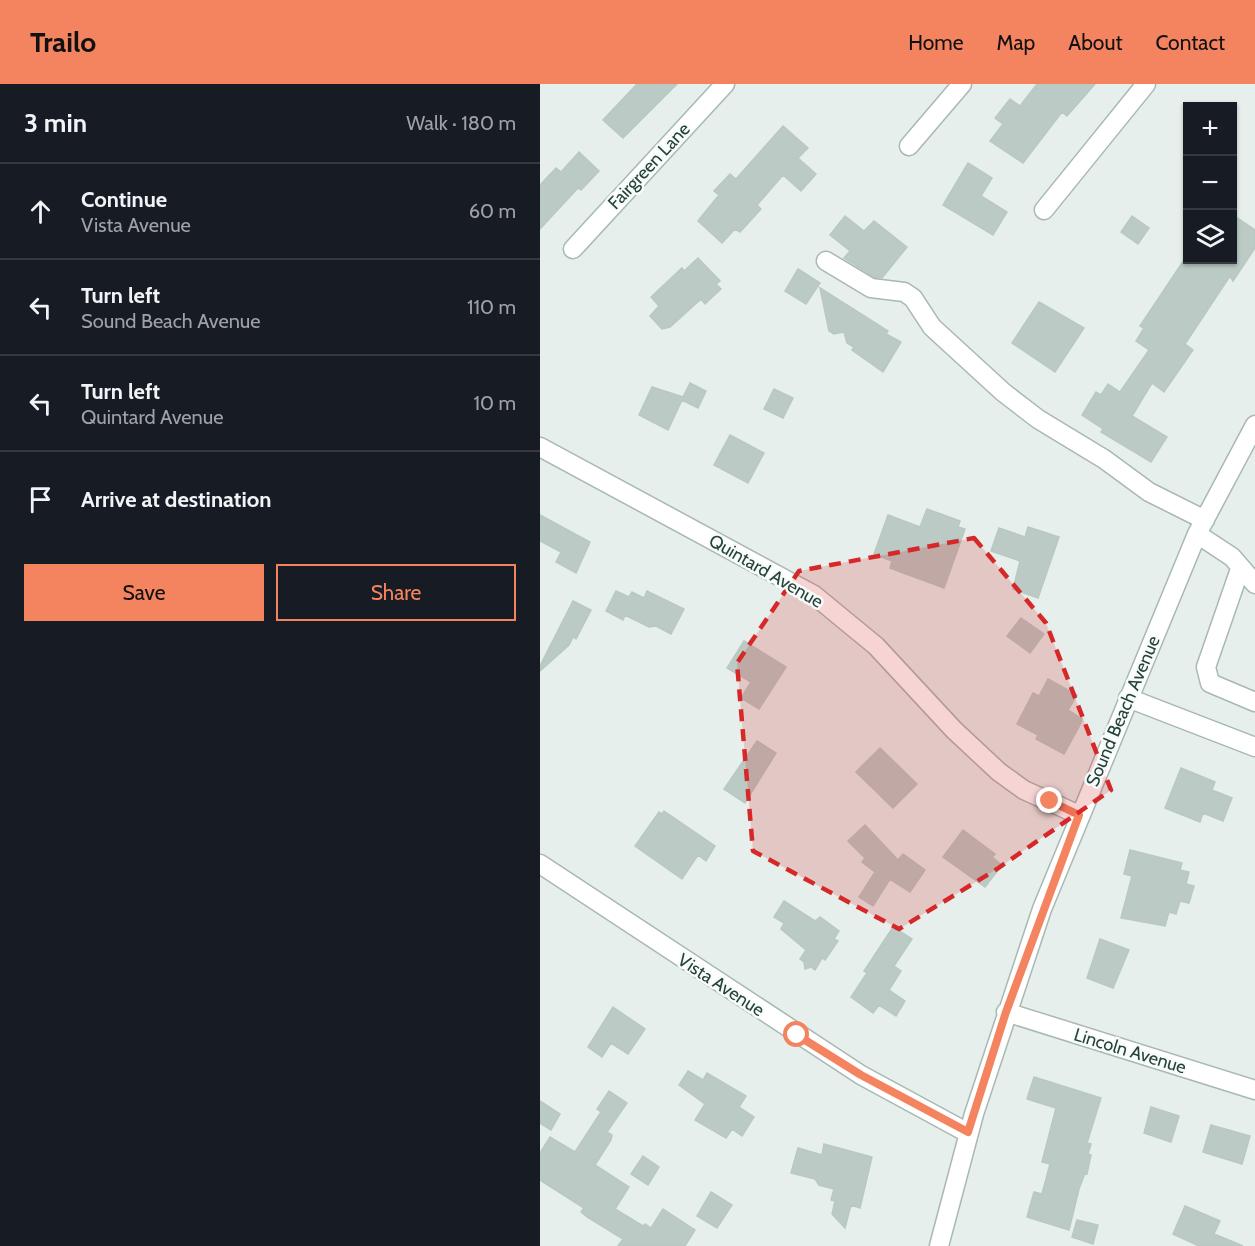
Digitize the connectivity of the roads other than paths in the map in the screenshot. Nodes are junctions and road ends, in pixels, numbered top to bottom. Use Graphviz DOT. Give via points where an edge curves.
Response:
graph roads {
  1 [pos="725,84"];
  2 [pos="962,84"];
  3 [pos="1146,84"];
  4 [pos="909,146"];
  5 [pos="1044,210"];
  6 [pos="573,249"];
  7 [pos="825,261"];
  8 [pos="1255,425"];
  9 [pos="540,447"];
  10 [pos="1201,527"];
  11 [pos="1240,569"];
  12 [pos="1255,584"];
  13 [pos="1128,698"];
  14 [pos="1255,702"];
  15 [pos="1255,747"];
  16 [pos="1079,815"];
  17 [pos="540,864"];
  18 [pos="1006,1012"];
  19 [pos="1255,1090"];
  20 [pos="968,1132"];
  21 [pos="939,1246"];
  1 -- 6 [label="street, Fairgreen Lane"];
  2 -- 4 [label="street"];
  3 -- 5 [label="street"];
  7 -- 10 [label="street" via="871,288 904,292 913,298 932,327 1003,392"];
  8 -- 10 [label="street, Sound Beach Avenue"];
  9 -- 16 [label="street, Quintard Avenue" via="814,596 876,646 999,772 1024,790"];
  10 -- 11 [label="street"];
  10 -- 13 [label="street, Sound Beach Avenue"];
  11 -- 12 [label="street"];
  11 -- 14 [label="street" via="1206,667 1210,683"];
  13 -- 15 [label="street"];
  13 -- 16 [label="street, Sound Beach Avenue"];
  16 -- 18 [label="street, Sound Beach Avenue"];
  17 -- 20 [label="street, Vista Avenue" via="861,1075"];
  18 -- 19 [label="street, Lincoln Avenue"];
  18 -- 20 [label="street, Sound Beach Avenue"];
  20 -- 21 [label="street, Sound Beach Avenue"];
}
